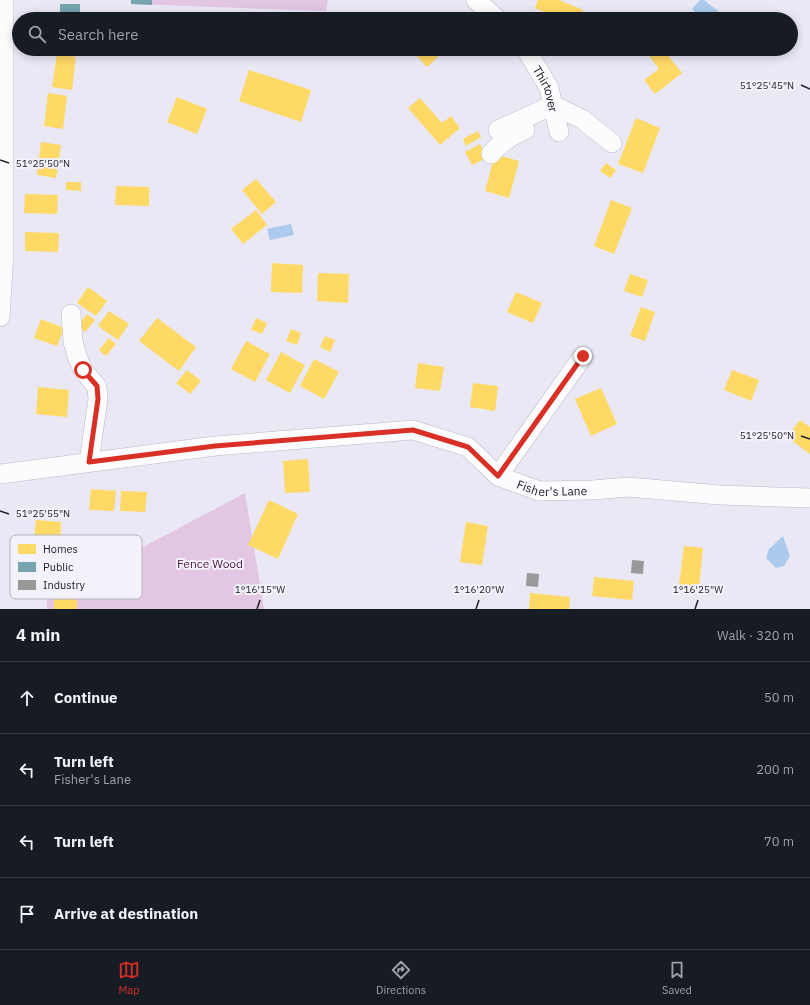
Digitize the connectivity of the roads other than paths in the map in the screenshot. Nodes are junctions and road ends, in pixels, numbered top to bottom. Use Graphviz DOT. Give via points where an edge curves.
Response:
graph roads {
  1 [pos="4,0"];
  2 [pos="476,0"];
  3 [pos="489,12"];
  4 [pos="2,41"];
  5 [pos="530,56"];
  6 [pos="556,118"];
  7 [pos="2,126"];
  8 [pos="498,130"];
  9 [pos="612,143"];
  10 [pos="491,154"];
  11 [pos="2,252"];
  12 [pos="71,314"];
  13 [pos="0,317"];
  14 [pos="583,356"];
  15 [pos="89,462"];
  16 [pos="0,474"];
  17 [pos="498,476"];
  18 [pos="810,498"];
  1 -- 4 [label="street"];
  2 -- 3 [label="street"];
  4 -- 7 [label="street"];
  5 -- 6 [label="street, Thirtover" via="549,88"];
  6 -- 8 [label="street"];
  6 -- 9 [label="street" via="582,119"];
  6 -- 10 [label="street" via="508,138"];
  7 -- 11 [label="street"];
  11 -- 13 [label="street"];
  12 -- 15 [label="street" via="77,356 83,370 97,386 98,399"];
  14 -- 17 [label="street"];
  15 -- 16 [label="street, Fisher's Lane"];
  15 -- 17 [label="street, Fisher's Lane" via="215,446 413,430 468,447"];
  17 -- 18 [label="street, Fisher's Lane" via="540,491 628,487 720,495"];
}
